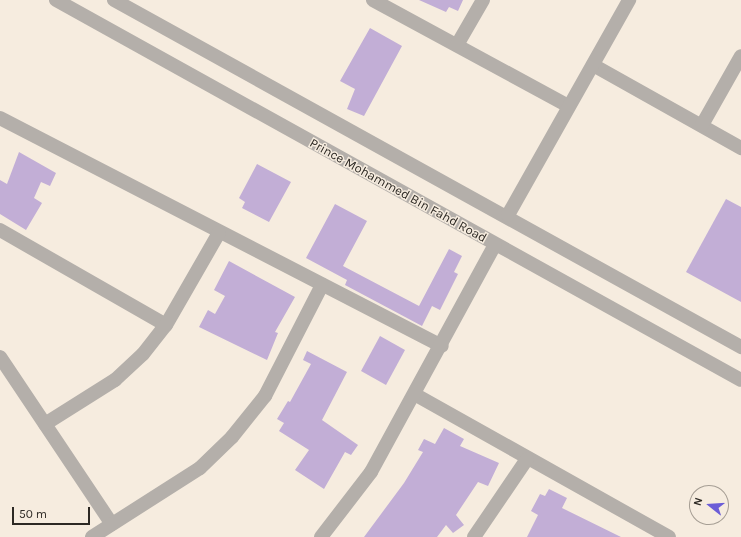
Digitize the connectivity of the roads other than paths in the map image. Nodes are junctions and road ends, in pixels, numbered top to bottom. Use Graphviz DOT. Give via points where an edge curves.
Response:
graph roads {
  1 [pos="56,0"];
  2 [pos="114,0"];
  3 [pos="374,0"];
  4 [pos="483,0"];
  5 [pos="629,0"];
  6 [pos="457,45"];
  7 [pos="741,56"];
  8 [pos="593,65"];
  9 [pos="568,106"];
  10 [pos="0,119"];
  11 [pos="702,126"];
  12 [pos="741,148"];
  13 [pos="508,215"];
  14 [pos="0,230"];
  15 [pos="219,234"];
  16 [pos="495,244"];
  17 [pos="322,285"];
  18 [pos="166,325"];
  19 [pos="442,346"];
  20 [pos="741,347"];
  21 [pos="0,357"];
  22 [pos="741,380"];
  23 [pos="416,395"];
  24 [pos="45,424"];
  25 [pos="527,458"];
  26 [pos="112,524"];
  27 [pos="92,537"];
  28 [pos="321,537"];
  29 [pos="474,537"];
  30 [pos="669,537"];
  1 -- 16 [label="street, Prince Mohammed Bin Fahd Road"];
  2 -- 13 [label="street"];
  3 -- 6 [label="street"];
  4 -- 6 [label="street"];
  5 -- 8 [label="street"];
  6 -- 9 [label="street"];
  7 -- 11 [label="street"];
  8 -- 9 [label="street"];
  8 -- 11 [label="street"];
  9 -- 13 [label="street"];
  10 -- 15 [label="street"];
  11 -- 12 [label="street"];
  13 -- 20 [label="street"];
  14 -- 18 [label="street"];
  15 -- 17 [label="street"];
  15 -- 18 [label="street"];
  16 -- 19 [label="street"];
  16 -- 22 [label="street, Prince Mohammed Bin Fahd Road"];
  17 -- 19 [label="street"];
  17 -- 26 [label="street" via="265,396 232,436 200,468"];
  18 -- 24 [label="street" via="130,368"];
  19 -- 23 [label="street"];
  21 -- 24 [label="street"];
  23 -- 25 [label="street"];
  23 -- 28 [label="street" via="371,472"];
  24 -- 26 [label="street"];
  25 -- 29 [label="street"];
  25 -- 30 [label="street"];
  26 -- 27 [label="street"];
}
